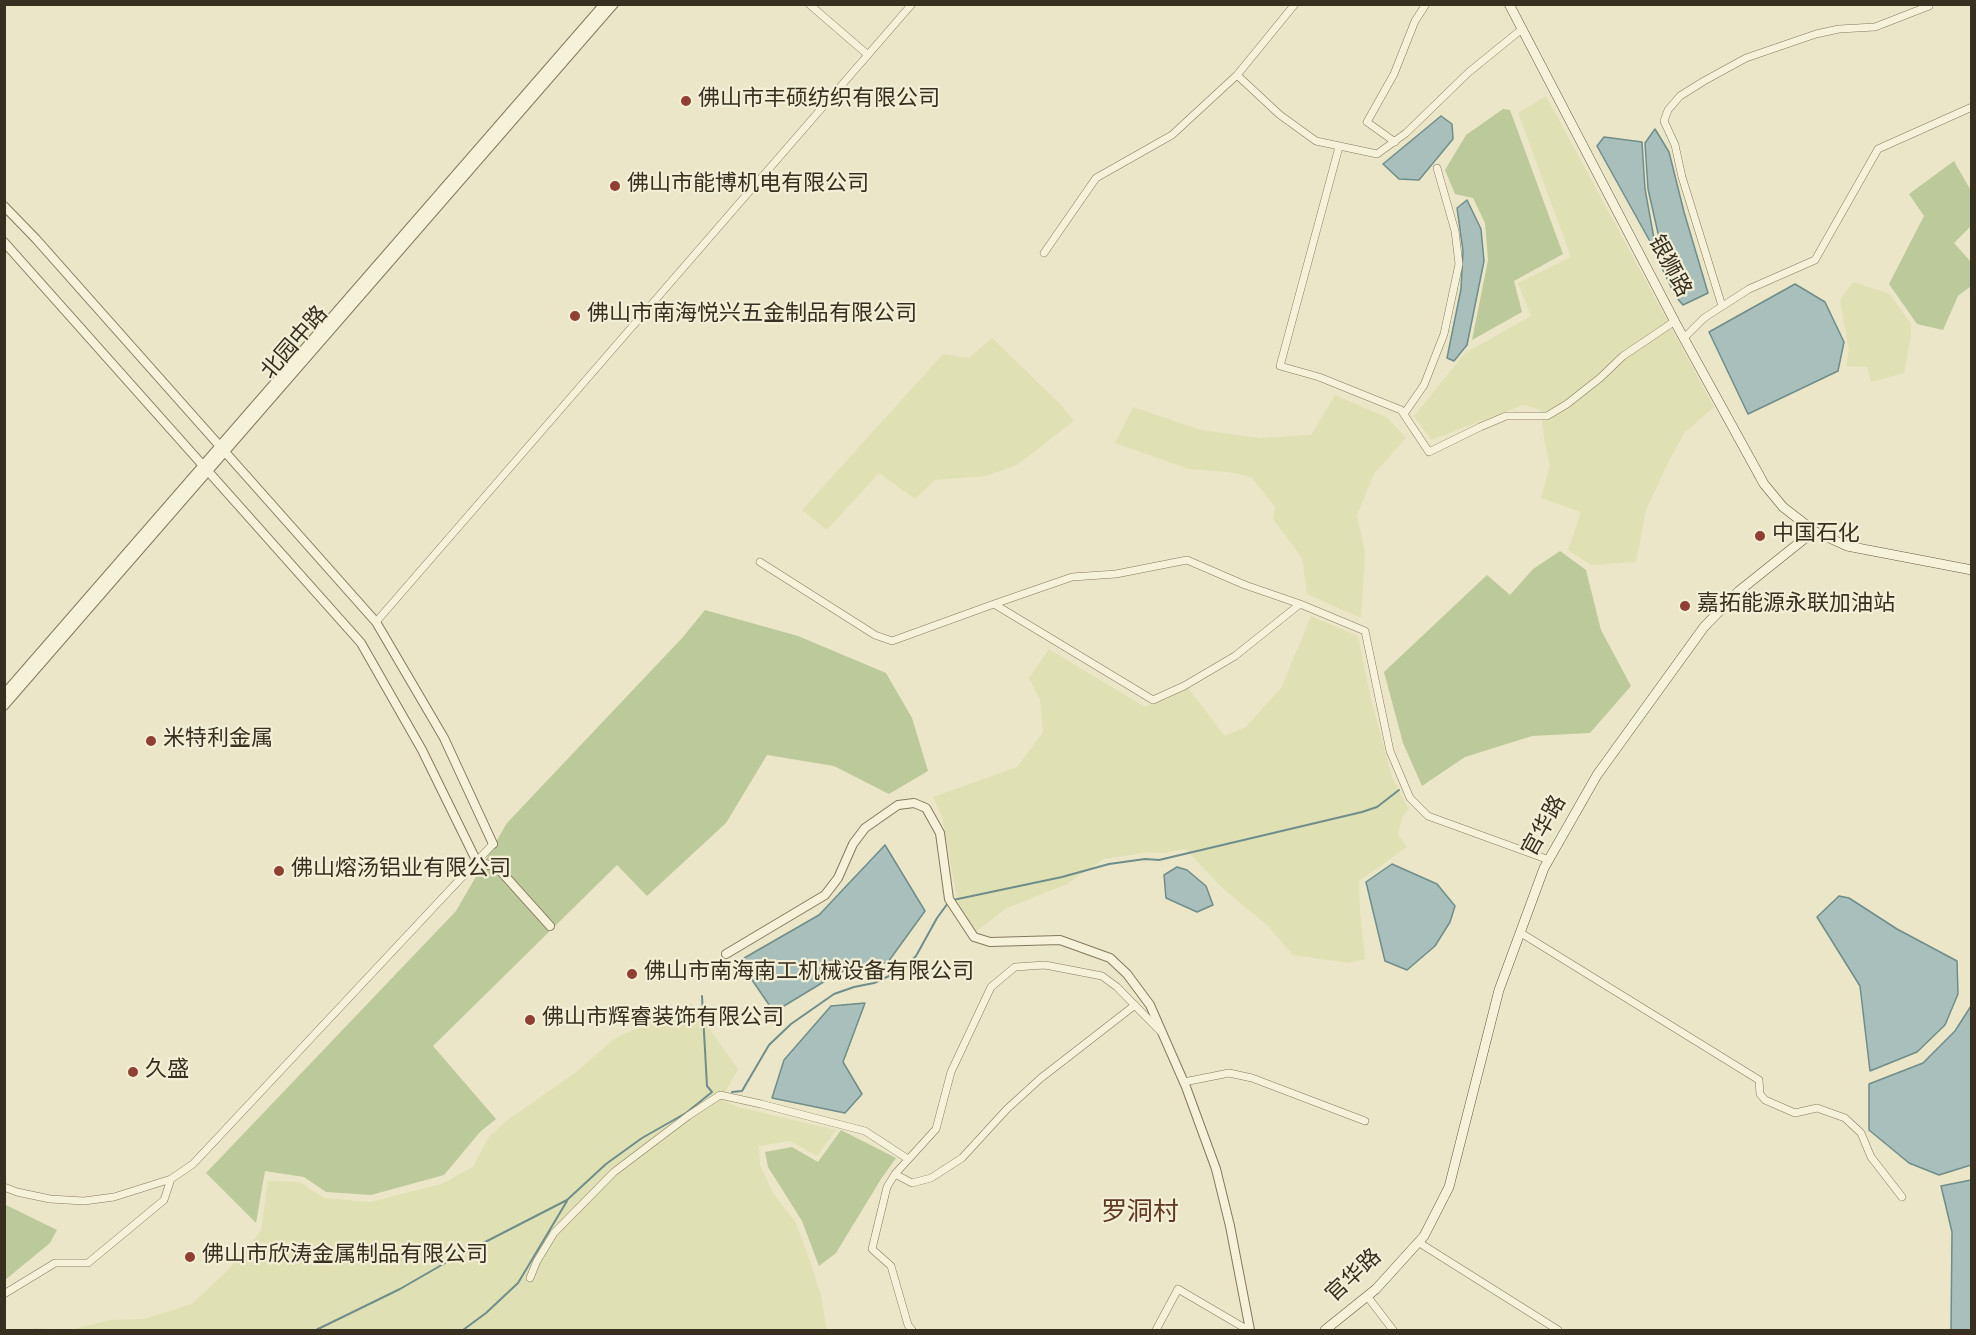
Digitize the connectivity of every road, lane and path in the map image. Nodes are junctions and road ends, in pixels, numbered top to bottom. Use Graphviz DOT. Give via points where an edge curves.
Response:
graph roads {
  1 [pos="604,4"];
  2 [pos="614,4"];
  3 [pos="809,4"];
  4 [pos="912,4"];
  5 [pos="1295,4"];
  6 [pos="1426,4"];
  7 [pos="1509,4"];
  8 [pos="1929,6"];
  9 [pos="1522,29"];
  10 [pos="868,56"];
  11 [pos="1237,75"];
  12 [pos="1971,107"];
  13 [pos="1395,142"];
  14 [pos="1339,147"];
  15 [pos="1437,168"];
  16 [pos="4,206"];
  17 [pos="4,242"];
  18 [pos="1044,254"];
  19 [pos="1722,306"];
  20 [pos="1675,321"];
  21 [pos="1684,338"];
  22 [pos="1404,414"];
  23 [pos="223,450"];
  24 [pos="207,468"];
  25 [pos="1814,531"];
  26 [pos="760,562"];
  27 [pos="1971,570"];
  28 [pos="994,604"];
  29 [pos="1300,604"];
  30 [pos="376,622"];
  31 [pos="4,694"];
  32 [pos="4,706"];
  33 [pos="493,844"];
  34 [pos="1549,860"];
  35 [pos="477,862"];
  36 [pos="550,926"];
  37 [pos="1521,933"];
  38 [pos="726,954"];
  39 [pos="1135,1005"];
  40 [pos="1162,1033"];
  41 [pos="1184,1082"];
  42 [pos="1365,1120"];
  43 [pos="908,1159"];
  44 [pos="895,1174"];
  45 [pos="171,1179"];
  46 [pos="4,1187"];
  47 [pos="1902,1197"];
  48 [pos="1418,1242"];
  49 [pos="530,1278"];
  50 [pos="4,1294"];
  51 [pos="1367,1296"];
  52 [pos="912,1330"];
  53 [pos="1156,1330"];
  54 [pos="1249,1330"];
  55 [pos="1325,1330"];
  56 [pos="1393,1330"];
  57 [pos="1558,1330"];
  1 -- 23 [label="street, 北园中路"];
  2 -- 23 [label="street, 北园中路"];
  3 -- 10 [label="street"];
  4 -- 10 [label="street"];
  5 -- 11 [label="street"];
  6 -- 13 [label="street" via="1367,122"];
  7 -- 9 [label="main road, 银狮路"];
  8 -- 19 [label="street" via="1875,27 1816,34 1746,58 1680,96 1668,110 1664,121 1675,145"];
  9 -- 13 [label="street" via="1469,72"];
  9 -- 20 [label="main road, 银狮路"];
  10 -- 30 [label="street"];
  11 -- 14 [label="street" via="1280,115 1316,141"];
  11 -- 18 [label="street" via="1172,135 1096,178"];
  12 -- 19 [label="street" via="1878,149 1815,260 1749,289"];
  13 -- 14 [label="street" via="1377,154"];
  14 -- 22 [label="street" via="1280,366 1319,377"];
  15 -- 22 [label="street" via="1455,231 1458,264 1444,334 1424,385"];
  16 -- 23 [label="street"];
  17 -- 24 [label="street"];
  19 -- 21 [label="street"];
  20 -- 21 [label="main road, 银狮路"];
  20 -- 22 [label="street" via="1547,416 1506,416 1429,452"];
  21 -- 25 [label="main road, 银狮路" via="1764,484 1783,507"];
  23 -- 24 [label="street, 北园中路"];
  23 -- 30 [label="street"];
  24 -- 31 [label="street, 北园中路"];
  24 -- 32 [label="street, 北园中路"];
  24 -- 35 [label="street" via="362,643 422,750"];
  25 -- 27 [label="main road" via="1847,546"];
  25 -- 34 [label="main road, 官华路" via="1739,591 1704,627 1597,775"];
  26 -- 28 [label="street" via="875,635 892,641"];
  28 -- 29 [label="street" via="1071,577 1116,574 1187,560"];
  28 -- 29 [label="street" via="1153,700 1235,656"];
  29 -- 34 [label="street" via="1365,631 1390,751 1410,798 1428,816"];
  30 -- 33 [label="street" via="444,738"];
  33 -- 35 [label="street"];
  34 -- 37 [label="main road, 官华路"];
  35 -- 36 [label="street" via="497,867"];
  35 -- 45 [label="street" via="213,1144"];
  37 -- 47 [label="street" via="1759,1080 1760,1094 1765,1100 1795,1113 1816,1108 1845,1118 1861,1133 1871,1157"];
  37 -- 48 [label="main road, 官华路" via="1499,990 1449,1187"];
  38 -- 40 [label="street" via="825,895 865,828 898,805 914,803 926,808 940,833 951,901 974,937 990,942 1060,940 1110,958 1150,1005"];
  39 -- 40 [label="street"];
  39 -- 43 [label="street" via="1102,976 1044,965 1015,967 991,987 951,1072 936,1129"];
  39 -- 44 [label="street" via="1041,1078 962,1158 931,1178 912,1183"];
  40 -- 41 [label="street"];
  41 -- 42 [label="street" via="1229,1074 1251,1078"];
  41 -- 54 [label="street" via="1216,1169"];
  43 -- 44 [label="street"];
  43 -- 49 [label="street" via="865,1131 720,1095 614,1172 554,1233"];
  44 -- 52 [label="street" via="887,1187 872,1249 891,1266"];
  45 -- 46 [label="street" via="114,1197 84,1201 50,1199"];
  45 -- 50 [label="street" via="164,1200 88,1263 55,1263"];
  48 -- 51 [label="main road, 官华路"];
  48 -- 57 [label="street"];
  51 -- 55 [label="main road, 官华路"];
  51 -- 56 [label="street"];
  53 -- 54 [label="street" via="1178,1289"];
}
